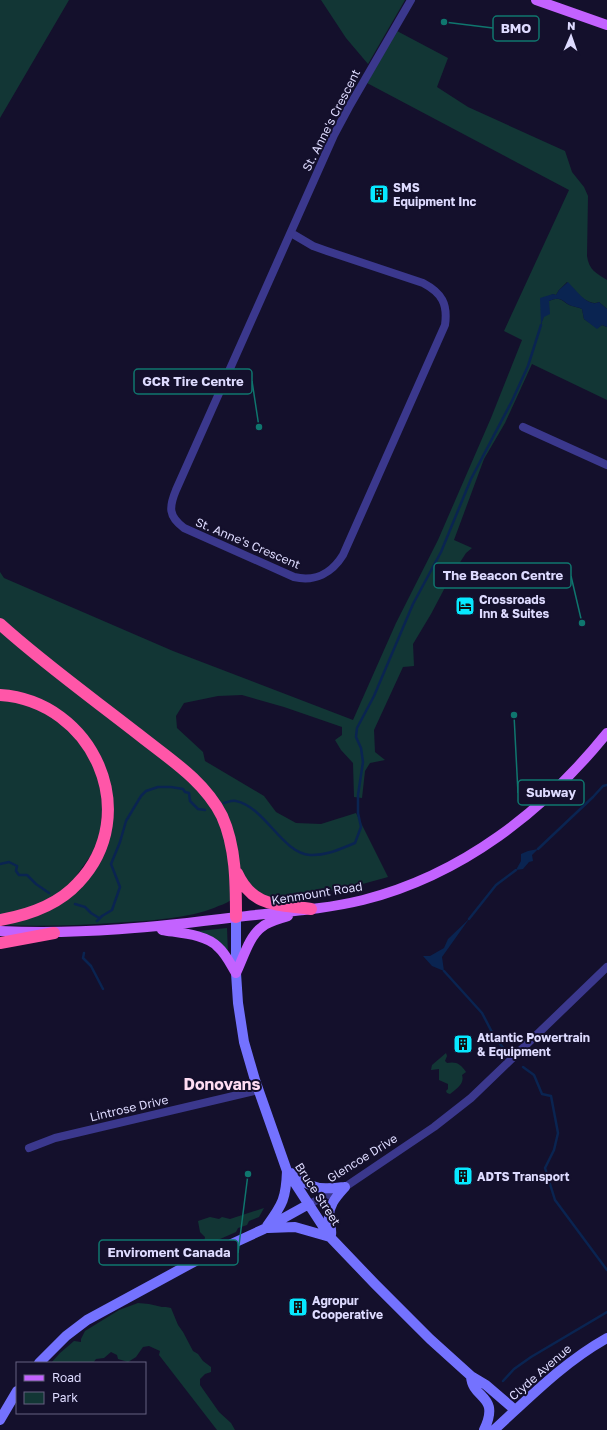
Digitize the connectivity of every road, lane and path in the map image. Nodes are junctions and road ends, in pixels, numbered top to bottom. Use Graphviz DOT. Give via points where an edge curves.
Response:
graph roads {
  1 [pos="411,0"];
  2 [pos="536,0"];
  3 [pos="607,25"];
  4 [pos="291,233"];
  5 [pos="524,427"];
  6 [pos="607,464"];
  7 [pos="0,624"];
  8 [pos="0,695"];
  9 [pos="607,733"];
  10 [pos="234,867"];
  11 [pos="311,909"];
  12 [pos="236,917"];
  13 [pos="0,920"];
  14 [pos="150,928"];
  15 [pos="0,931"];
  16 [pos="54,933"];
  17 [pos="0,944"];
  18 [pos="607,967"];
  19 [pos="236,973"];
  20 [pos="259,1090"];
  21 [pos="29,1148"];
  22 [pos="287,1171"];
  23 [pos="345,1187"];
  24 [pos="309,1204"];
  25 [pos="264,1229"];
  26 [pos="330,1237"];
  27 [pos="607,1338"];
  28 [pos="40,1362"];
  29 [pos="471,1376"];
  30 [pos="16,1393"];
  31 [pos="515,1410"];
  32 [pos="0,1420"];
  33 [pos="484,1430"];
  34 [pos="494,1430"];
  1 -- 4 [label="street, St. Anne's Crescent" via="348,107"];
  2 -- 3 [label="main road"];
  4 -- 4 [label="street, St. Anne's Crescent" via="327,252 423,283 432,288 443,300 446,317 445,325 343,555 329,570 310,579 294,577 184,528 173,518 171,511 174,494"];
  5 -- 6 [label="street"];
  7 -- 10 [label="highway" via="201,786 222,817 230,841"];
  8 -- 13 [label="highway" via="38,703 61,716 79,733 87,742 100,767 107,809 100,850 78,883 48,906"];
  9 -- 11 [label="main road, Kenmount Road" via="543,802 483,848 402,888 364,900"];
  10 -- 11 [label="highway" via="246,889 255,897 272,904"];
  10 -- 12 [label="highway"];
  11 -- 12 [label="main road, Kenmount Road"];
  11 -- 19 [label="main road" via="261,927 252,937"];
  12 -- 14 [label="main road, Kenmount Road"];
  12 -- 19 [label="main road, Bruce Street"];
  14 -- 16 [label="main road, Kenmount Road"];
  14 -- 19 [label="main road" via="208,940 220,949"];
  15 -- 16 [label="main road, Kenmount Road"];
  16 -- 17 [label="highway"];
  18 -- 23 [label="street, Glencoe Drive" via="471,1098 434,1127"];
  19 -- 20 [label="main road, Bruce Street" via="244,1042"];
  20 -- 21 [label="street, Lintrose Drive" via="55,1138"];
  20 -- 22 [label="main road, Bruce Street"];
  22 -- 23 [label="main road" via="316,1187"];
  22 -- 24 [label="main road, Bruce Street"];
  22 -- 25 [label="main road" via="284,1199"];
  23 -- 24 [label="street, Glencoe Drive"];
  23 -- 26 [label="main road" via="333,1201 330,1209"];
  24 -- 25 [label="main road, Glencoe Drive"];
  24 -- 26 [label="main road, Bruce Street"];
  25 -- 26 [label="main road" via="294,1227"];
  25 -- 28 [label="main road, Glencoe Drive" via="200,1258 86,1320"];
  26 -- 29 [label="main road, Bruce Street" via="408,1318"];
  27 -- 31 [label="main road, Clyde Avenue" via="566,1365"];
  29 -- 31 [label="main road, Bruce Street" via="486,1385"];
  29 -- 33 [label="main road" via="472,1384 486,1399 489,1407"];
  30 -- 32 [label="main road"];
  31 -- 34 [label="main road, Clyde Avenue"];
}
